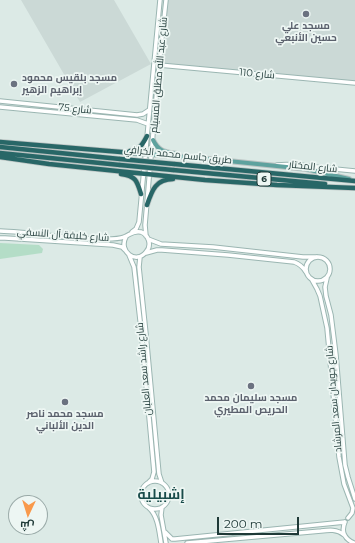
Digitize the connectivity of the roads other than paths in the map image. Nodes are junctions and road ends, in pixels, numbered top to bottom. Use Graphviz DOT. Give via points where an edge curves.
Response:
graph roads {
  1 [pos="160,0"];
  2 [pos="166,0"];
  3 [pos="159,65"];
  4 [pos="355,83"];
  5 [pos="151,95"];
  6 [pos="156,95"];
  7 [pos="0,101"];
  8 [pos="0,107"];
  9 [pos="149,110"];
  10 [pos="98,111"];
  11 [pos="98,117"];
  12 [pos="148,124"];
  13 [pos="147,136"];
  14 [pos="153,140"];
  15 [pos="0,142"];
  16 [pos="0,147"];
  17 [pos="123,152"];
  18 [pos="0,153"];
  19 [pos="146,154"];
  20 [pos="152,155"];
  21 [pos="0,157"];
  22 [pos="199,158"];
  23 [pos="68,166"];
  24 [pos="270,166"];
  25 [pos="355,171"];
  26 [pos="144,174"];
  27 [pos="150,174"];
  28 [pos="205,180"];
  29 [pos="355,180"];
  30 [pos="355,187"];
  31 [pos="141,194"];
  32 [pos="147,204"];
  33 [pos="0,231"];
  34 [pos="132,232"];
  35 [pos="126,237"];
  36 [pos="0,238"];
  37 [pos="83,238"];
  38 [pos="89,238"];
  39 [pos="147,238"];
  40 [pos="82,244"];
  41 [pos="88,244"];
  42 [pos="125,250"];
  43 [pos="145,254"];
  44 [pos="129,255"];
  45 [pos="140,257"];
  46 [pos="316,257"];
  47 [pos="306,272"];
  48 [pos="327,278"];
  49 [pos="312,280"];
  50 [pos="142,348"];
  51 [pos="147,348"];
  52 [pos="146,391"];
  53 [pos="152,391"];
  54 [pos="148,483"];
  55 [pos="162,483"];
  56 [pos="355,499"];
  57 [pos="148,507"];
  58 [pos="162,507"];
  59 [pos="355,516"];
  60 [pos="347,520"];
  61 [pos="328,524"];
  62 [pos="327,530"];
  63 [pos="165,532"];
  64 [pos="345,536"];
  65 [pos="175,541"];
  66 [pos="161,543"];
  67 [pos="166,543"];
  68 [pos="187,543"];
  69 [pos="348,543"];
  70 [pos="354,543"];
  1 -- 5 [label="street, شارع عبد الله مطلق المسيلم"];
  2 -- 3 [label="street, شارع عبد الله مطلق المسيلم"];
  3 -- 4 [label="street, شارع 110"];
  3 -- 6 [label="street, شارع عبد الله مطلق المسيلم"];
  5 -- 6 [label="street"];
  5 -- 9 [label="street, شارع عبد الله مطلق المسيلم"];
  6 -- 14 [label="street, شارع عبد الله مطلق المسيلم"];
  7 -- 10 [label="street, شارع 75"];
  8 -- 11 [label="street, شارع 75"];
  9 -- 10 [label="street, شارع 75" via="137,115"];
  9 -- 12 [label="street, شارع عبد الله مطلق المسيلم"];
  10 -- 11 [label="street"];
  11 -- 12 [label="street, شارع 75" via="137,120"];
  12 -- 13 [label="street, شارع عبد الله مطلق المسيلم"];
  13 -- 17 [label="highway" via="138,149"];
  13 -- 19 [label="street, شارع عبد الله مطلق المسيلم"];
  14 -- 20 [label="street, شارع عبد الله مطلق المسيلم"];
  14 -- 22 [label="main road" via="164,152"];
  15 -- 17 [label="highway"];
  16 -- 29 [label="highway, طريق جاسم محمد الخرافي / 6, bridge"];
  17 -- 19 [label="highway"];
  18 -- 30 [label="highway, طريق جاسم محمد الخرافي / 6, bridge"];
  19 -- 20 [label="main road"];
  19 -- 26 [label="street, شارع عبد الله مطلق المسيلم"];
  20 -- 22 [label="main road"];
  20 -- 27 [label="street, شارع عبد الله مطلق المسيلم"];
  21 -- 23 [label="highway"];
  22 -- 24 [label="main road"];
  23 -- 26 [label="highway"];
  23 -- 31 [label="highway" via="127,175 134,178"];
  24 -- 25 [label="street, شارع المختار" via="300,164"];
  24 -- 29 [label="main road" via="306,169"];
  26 -- 27 [label="highway"];
  26 -- 31 [label="street"];
  27 -- 28 [label="highway"];
  27 -- 32 [label="street"];
  28 -- 30 [label="highway"];
  28 -- 32 [label="highway" via="169,179 158,183"];
  31 -- 34 [label="street" via="139,222"];
  32 -- 39 [label="street"];
  33 -- 37 [label="street, شارع خليفة آل النسفي"];
  34 -- 35 [label="street"];
  34 -- 39 [label="street" via="140,232"];
  35 -- 38 [label="street, شارع خليفة آل النسفي" via="106,240"];
  35 -- 42 [label="street"];
  36 -- 40 [label="street, شارع خليفة آل النسفي"];
  37 -- 38 [label="street, شارع خليفة آل النسفي"];
  37 -- 40 [label="street"];
  38 -- 41 [label="street"];
  39 -- 43 [label="street" via="149,247"];
  39 -- 46 [label="street" via="161,244"];
  40 -- 41 [label="street, شارع خليفة آل النسفي"];
  41 -- 42 [label="street, شارع خليفة آل النسفي" via="113,245"];
  42 -- 44 [label="street"];
  43 -- 45 [label="street"];
  43 -- 47 [label="street" via="162,250 228,255 298,263"];
  44 -- 45 [label="street"];
  44 -- 50 [label="street, شارع راشد سعد العلبان" via="134,267"];
  45 -- 51 [label="street, شارع راشد سعد العلبان"];
  46 -- 47 [label="street" via="308,262"];
  46 -- 48 [label="street" via="324,258 329,264"];
  47 -- 49 [label="street"];
  48 -- 49 [label="street" via="320,282"];
  48 -- 56 [label="street, شارع جويدان سعد المرشاد" via="325,287 335,348 345,465"];
  49 -- 60 [label="street, شارع جويدان سعد المرشاد" via="320,296 327,328 339,458 344,484 353,508"];
  50 -- 51 [label="street"];
  50 -- 52 [label="street, شارع راشد سعد العلبان"];
  51 -- 53 [label="street, شارع راشد سعد العلبان"];
  52 -- 53 [label="street"];
  52 -- 54 [label="street, شارع راشد سعد العلبان" via="154,472"];
  53 -- 55 [label="street, شارع راشد سعد العلبان" via="159,474"];
  54 -- 55 [label="street"];
  54 -- 57 [label="street" via="141,494 142,501"];
  55 -- 58 [label="street" via="168,489 169,496"];
  57 -- 58 [label="street"];
  57 -- 66 [label="street" via="157,521"];
  58 -- 63 [label="street" via="161,516"];
  59 -- 60 [label="street"];
  60 -- 61 [label="street"];
  60 -- 64 [label="street, شارع جويدان سعد المرشاد" via="343,526"];
  61 -- 62 [label="street"];
  61 -- 65 [label="street"];
  62 -- 64 [label="street" via="338,531"];
  62 -- 68 [label="street"];
  63 -- 65 [label="street"];
  63 -- 67 [label="street"];
  64 -- 69 [label="street"];
  64 -- 70 [label="street"];
}
